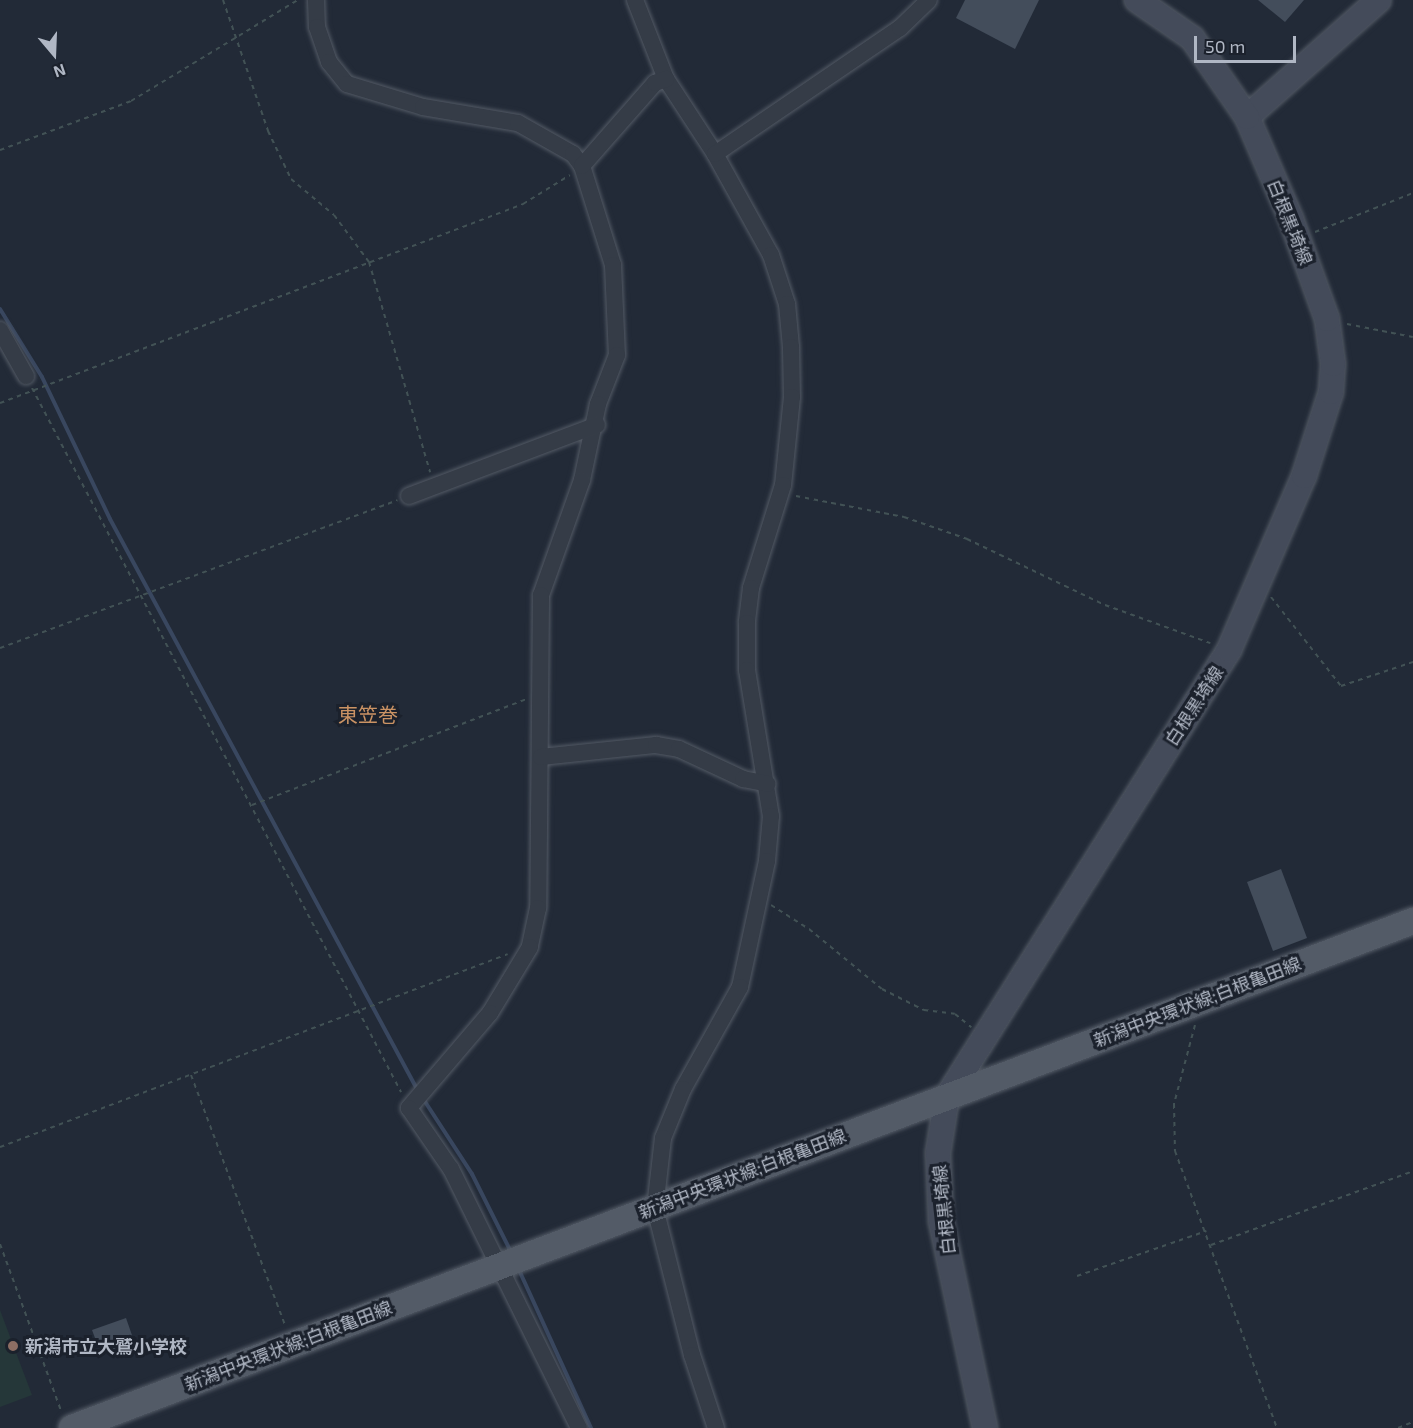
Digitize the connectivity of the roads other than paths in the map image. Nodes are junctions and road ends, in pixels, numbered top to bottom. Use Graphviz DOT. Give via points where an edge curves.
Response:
graph roads {
  1 [pos="635,0"];
  2 [pos="929,0"];
  3 [pos="1137,0"];
  4 [pos="1379,0"];
  5 [pos="318,1"];
  6 [pos="666,79"];
  7 [pos="1247,117"];
  8 [pos="715,154"];
  9 [pos="582,166"];
  10 [pos="0,330"];
  11 [pos="30,384"];
  12 [pos="597,425"];
  13 [pos="409,496"];
  14 [pos="541,758"];
  15 [pos="768,784"];
  16 [pos="1413,921"];
  17 [pos="947,1097"];
  18 [pos="655,1208"];
  19 [pos="500,1264"];
  20 [pos="68,1423"];
  21 [pos="579,1428"];
  22 [pos="716,1428"];
  23 [pos="985,1428"];
  1 -- 6 [label="street"];
  2 -- 8 [label="street" via="900,28"];
  3 -- 7 [label="main road, 白根黒埼線" via="1192,38"];
  4 -- 7 [label="main road"];
  5 -- 9 [label="street" via="317,27 329,62 347,84 412,104 518,123 550,137"];
  6 -- 8 [label="street"];
  6 -- 9 [label="street" via="656,83"];
  7 -- 17 [label="main road, 白根黒埼線" via="1327,319 1333,364 1326,413 1260,583 1229,650"];
  8 -- 15 [label="street" via="771,255 787,304 792,397 780,493 751,588 747,623 747,670"];
  9 -- 12 [label="street" via="614,277 616,355 598,404"];
  10 -- 11 [label="street"];
  12 -- 13 [label="street"];
  12 -- 14 [label="street" via="542,595"];
  14 -- 15 [label="street" via="656,745 679,749 743,779"];
  14 -- 19 [label="street" via="538,908 530,947 490,1013 409,1108 451,1169"];
  15 -- 18 [label="street" via="771,816 760,898 740,987 683,1089 663,1138"];
  16 -- 17 [label="main road, 新潟中央環状線;白根亀田線"];
  17 -- 18 [label="main road, 新潟中央環状線;白根亀田線"];
  17 -- 23 [label="main road, 白根黒埼線" via="938,1153 941,1221"];
  18 -- 19 [label="main road, 新潟中央環状線;白根亀田線"];
  18 -- 22 [label="street" via="688,1343"];
  19 -- 20 [label="main road, 新潟中央環状線;白根亀田線" via="292,1345"];
  19 -- 21 [label="street"];
}
